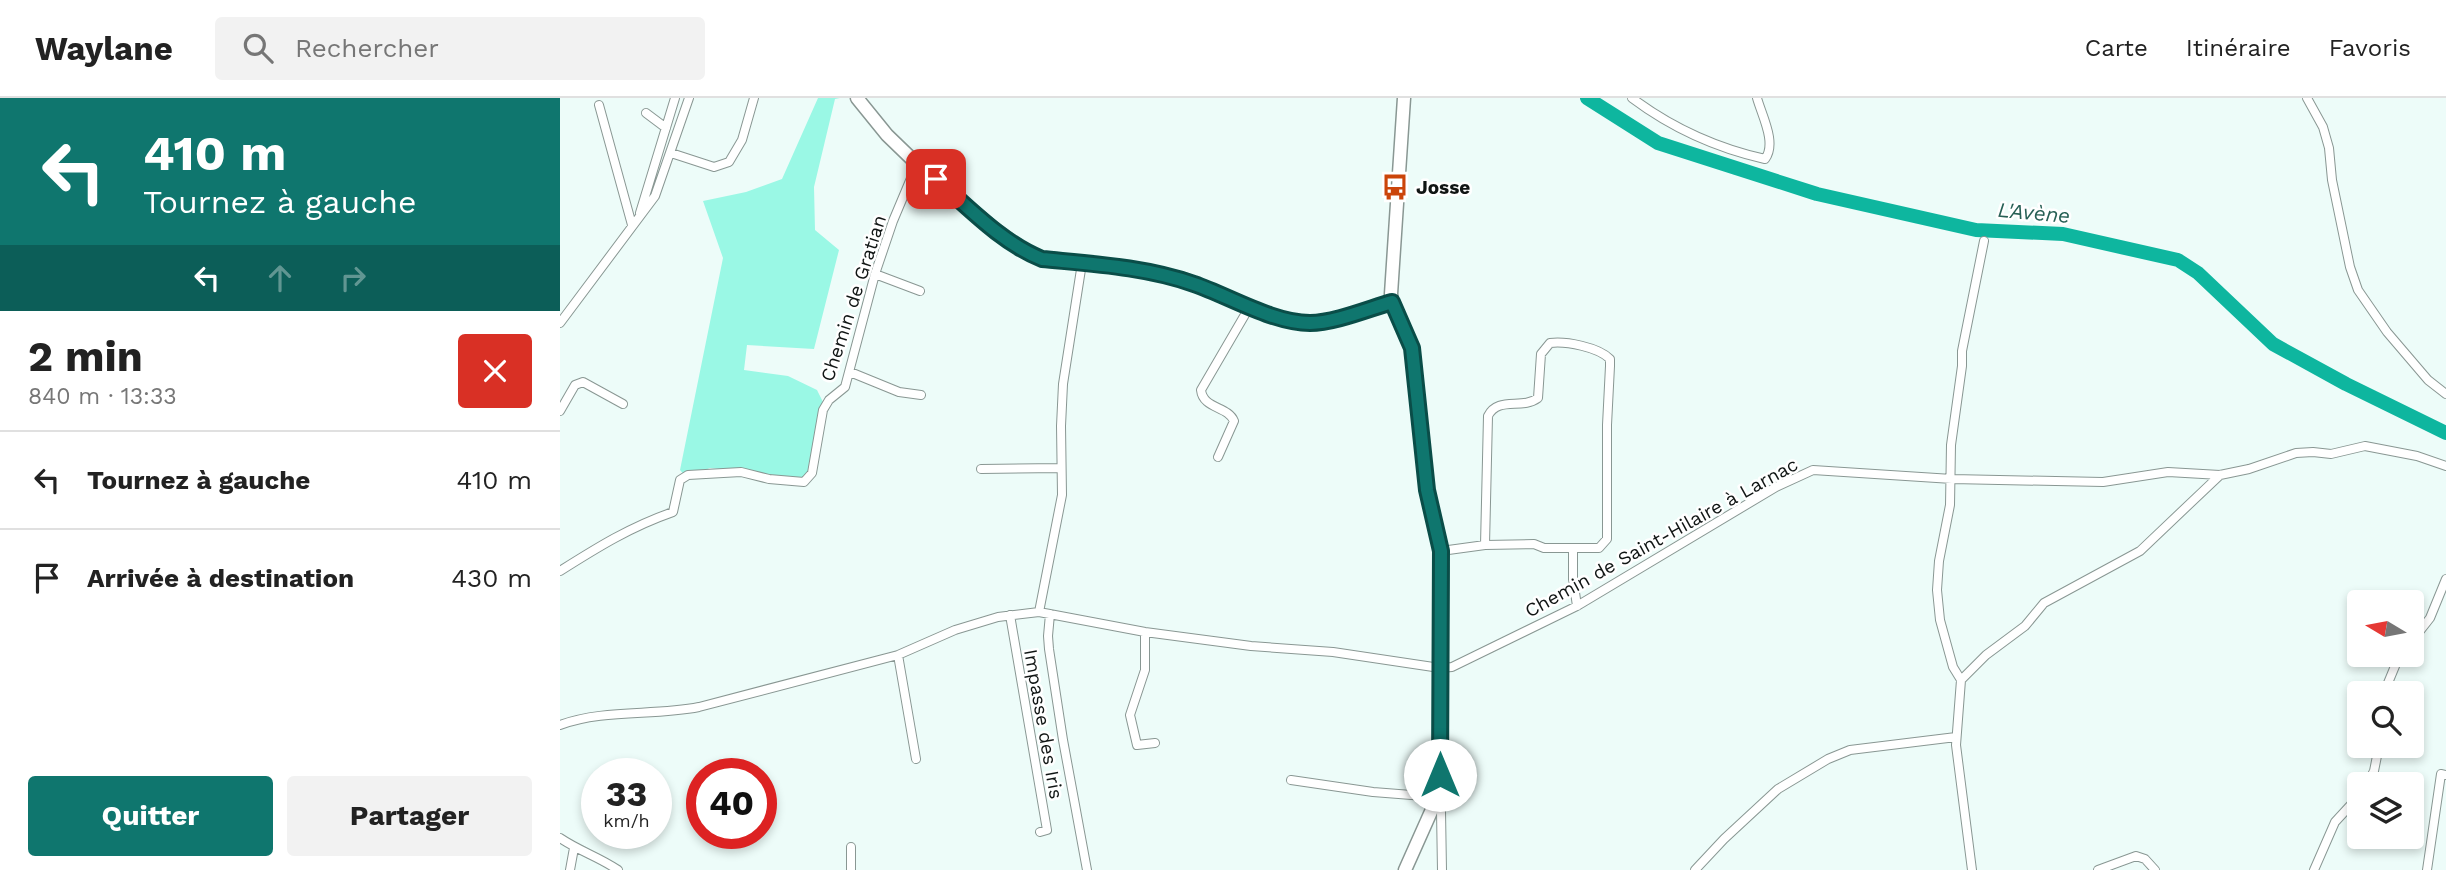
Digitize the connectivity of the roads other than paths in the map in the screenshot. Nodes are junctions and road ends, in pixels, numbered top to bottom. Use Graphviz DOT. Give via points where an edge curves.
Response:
graph roads {
  1 [pos="675,98"];
  2 [pos="689,98"];
  3 [pos="754,98"];
  4 [pos="857,98"];
  5 [pos="1404,98"];
  6 [pos="1632,98"];
  7 [pos="1757,98"];
  8 [pos="2307,98"];
  9 [pos="599,105"];
  10 [pos="646,113"];
  11 [pos="666,128"];
  12 [pos="671,153"];
  13 [pos="917,164"];
  14 [pos="640,216"];
  15 [pos="632,225"];
  16 [pos="1984,241"];
  17 [pos="1082,263"];
  18 [pos="875,274"];
  19 [pos="920,290"];
  20 [pos="1392,302"];
  21 [pos="1250,306"];
  22 [pos="560,323"];
  23 [pos="850,372"];
  24 [pos="2446,394"];
  25 [pos="921,395"];
  26 [pos="624,404"];
  27 [pos="560,411"];
  28 [pos="1218,457"];
  29 [pos="2446,466"];
  30 [pos="1061,468"];
  31 [pos="981,469"];
  32 [pos="2220,475"];
  33 [pos="1952,479"];
  34 [pos="1485,545"];
  35 [pos="1573,548"];
  36 [pos="1441,551"];
  37 [pos="560,571"];
  38 [pos="2446,579"];
  39 [pos="1577,606"];
  40 [pos="1039,612"];
  41 [pos="1050,614"];
  42 [pos="1010,615"];
  43 [pos="2424,626"];
  44 [pos="1145,632"];
  45 [pos="898,655"];
  46 [pos="1440,668"];
  47 [pos="1961,680"];
  48 [pos="560,725"];
  49 [pos="1956,737"];
  50 [pos="1155,743"];
  51 [pos="916,759"];
  52 [pos="2446,775"];
  53 [pos="1291,780"];
  54 [pos="1435,801"];
  55 [pos="2347,809"];
  56 [pos="1040,832"];
  57 [pos="560,838"];
  58 [pos="851,847"];
  59 [pos="574,848"];
  60 [pos="570,870"];
  61 [pos="618,870"];
  62 [pos="850,870"];
  63 [pos="1087,870"];
  64 [pos="1405,870"];
  65 [pos="1441,870"];
  66 [pos="1696,870"];
  67 [pos="1972,870"];
  68 [pos="2098,870"];
  69 [pos="2155,870"];
  70 [pos="2314,870"];
  71 [pos="2427,870"];
  1 -- 11 [label="street"];
  2 -- 12 [label="street"];
  3 -- 12 [label="street" via="742,140 729,162 714,167"];
  4 -- 13 [label="street"];
  5 -- 20 [label="street"];
  6 -- 7 [label="street" via="1691,135 1765,159 1770,140"];
  8 -- 24 [label="street" via="2329,148 2358,290 2387,332"];
  9 -- 15 [label="street"];
  10 -- 11 [label="street"];
  11 -- 14 [label="street"];
  12 -- 14 [label="street" via="655,196"];
  13 -- 17 [label="street" via="1028,253"];
  13 -- 18 [label="street, Chemin de Gratian"];
  14 -- 15 [label="street"];
  15 -- 22 [label="street"];
  16 -- 33 [label="street" via="1962,351 1951,445"];
  17 -- 21 [label="street" via="1157,274"];
  17 -- 30 [label="street" via="1063,384"];
  18 -- 19 [label="street"];
  18 -- 23 [label="street, Chemin de Gratian"];
  20 -- 21 [label="street" via="1309,323 1279,318"];
  20 -- 36 [label="street" via="1412,348 1427,490"];
  21 -- 28 [label="street" via="1201,390 1206,401 1234,421"];
  23 -- 25 [label="street" via="899,392"];
  23 -- 37 [label="street, Chemin de Gratian" via="845,387 823,410 812,473 804,482 741,472 688,475 680,480 673,512 613,537"];
  26 -- 27 [label="street" via="583,382 575,386"];
  29 -- 32 [label="street, Chemin de Saint-Hilaire à Larnac" via="2365,446 2331,454 2296,453"];
  30 -- 31 [label="street"];
  30 -- 40 [label="street" via="1062,495"];
  32 -- 33 [label="street, Chemin de Saint-Hilaire à Larnac" via="2168,472 2103,482"];
  32 -- 47 [label="street" via="2140,551 2044,603 2025,626"];
  33 -- 39 [label="street, Chemin de Saint-Hilaire à Larnac" via="1813,470 1776,487"];
  33 -- 47 [label="street" via="1937,590 1940,620"];
  34 -- 35 [label="street"];
  34 -- 35 [label="street" via="1488,416 1497,405 1538,398 1541,354 1550,343 1558,342 1604,353 1610,359 1607,539 1599,548"];
  34 -- 36 [label="street"];
  35 -- 39 [label="street"];
  36 -- 46 [label="street"];
  38 -- 43 [label="street"];
  39 -- 46 [label="street, Chemin de Saint-Hilaire à Larnac" via="1452,667"];
  40 -- 41 [label="street, Chemin de Saint-Hilaire à Larnac"];
  40 -- 42 [label="street, Chemin de Saint-Hilaire à Larnac"];
  41 -- 44 [label="street, Chemin de Saint-Hilaire à Larnac"];
  41 -- 63 [label="street" via="1049,649 1063,740 1087,844"];
  42 -- 45 [label="street, Chemin de Saint-Hilaire à Larnac" via="954,630"];
  42 -- 56 [label="street, Impasse des Iris" via="1046,831"];
  44 -- 46 [label="street, Chemin de Saint-Hilaire à Larnac"];
  44 -- 50 [label="street" via="1145,670 1130,715 1137,745"];
  45 -- 48 [label="street, Chemin de Saint-Hilaire à Larnac" via="699,707 597,716"];
  45 -- 51 [label="street"];
  46 -- 54 [label="street" via="1440,775"];
  47 -- 49 [label="street"];
  49 -- 66 [label="street" via="1850,750 1828,759 1778,789"];
  49 -- 67 [label="street"];
  52 -- 71 [label="street" via="2441,774"];
  53 -- 54 [label="street"];
  54 -- 64 [label="street"];
  54 -- 65 [label="street" via="1441,811"];
  55 -- 70 [label="street" via="2335,822"];
  57 -- 59 [label="street"];
  58 -- 62 [label="street"];
  59 -- 60 [label="street"];
  59 -- 61 [label="street"];
  68 -- 69 [label="street" via="2136,856"];
}
